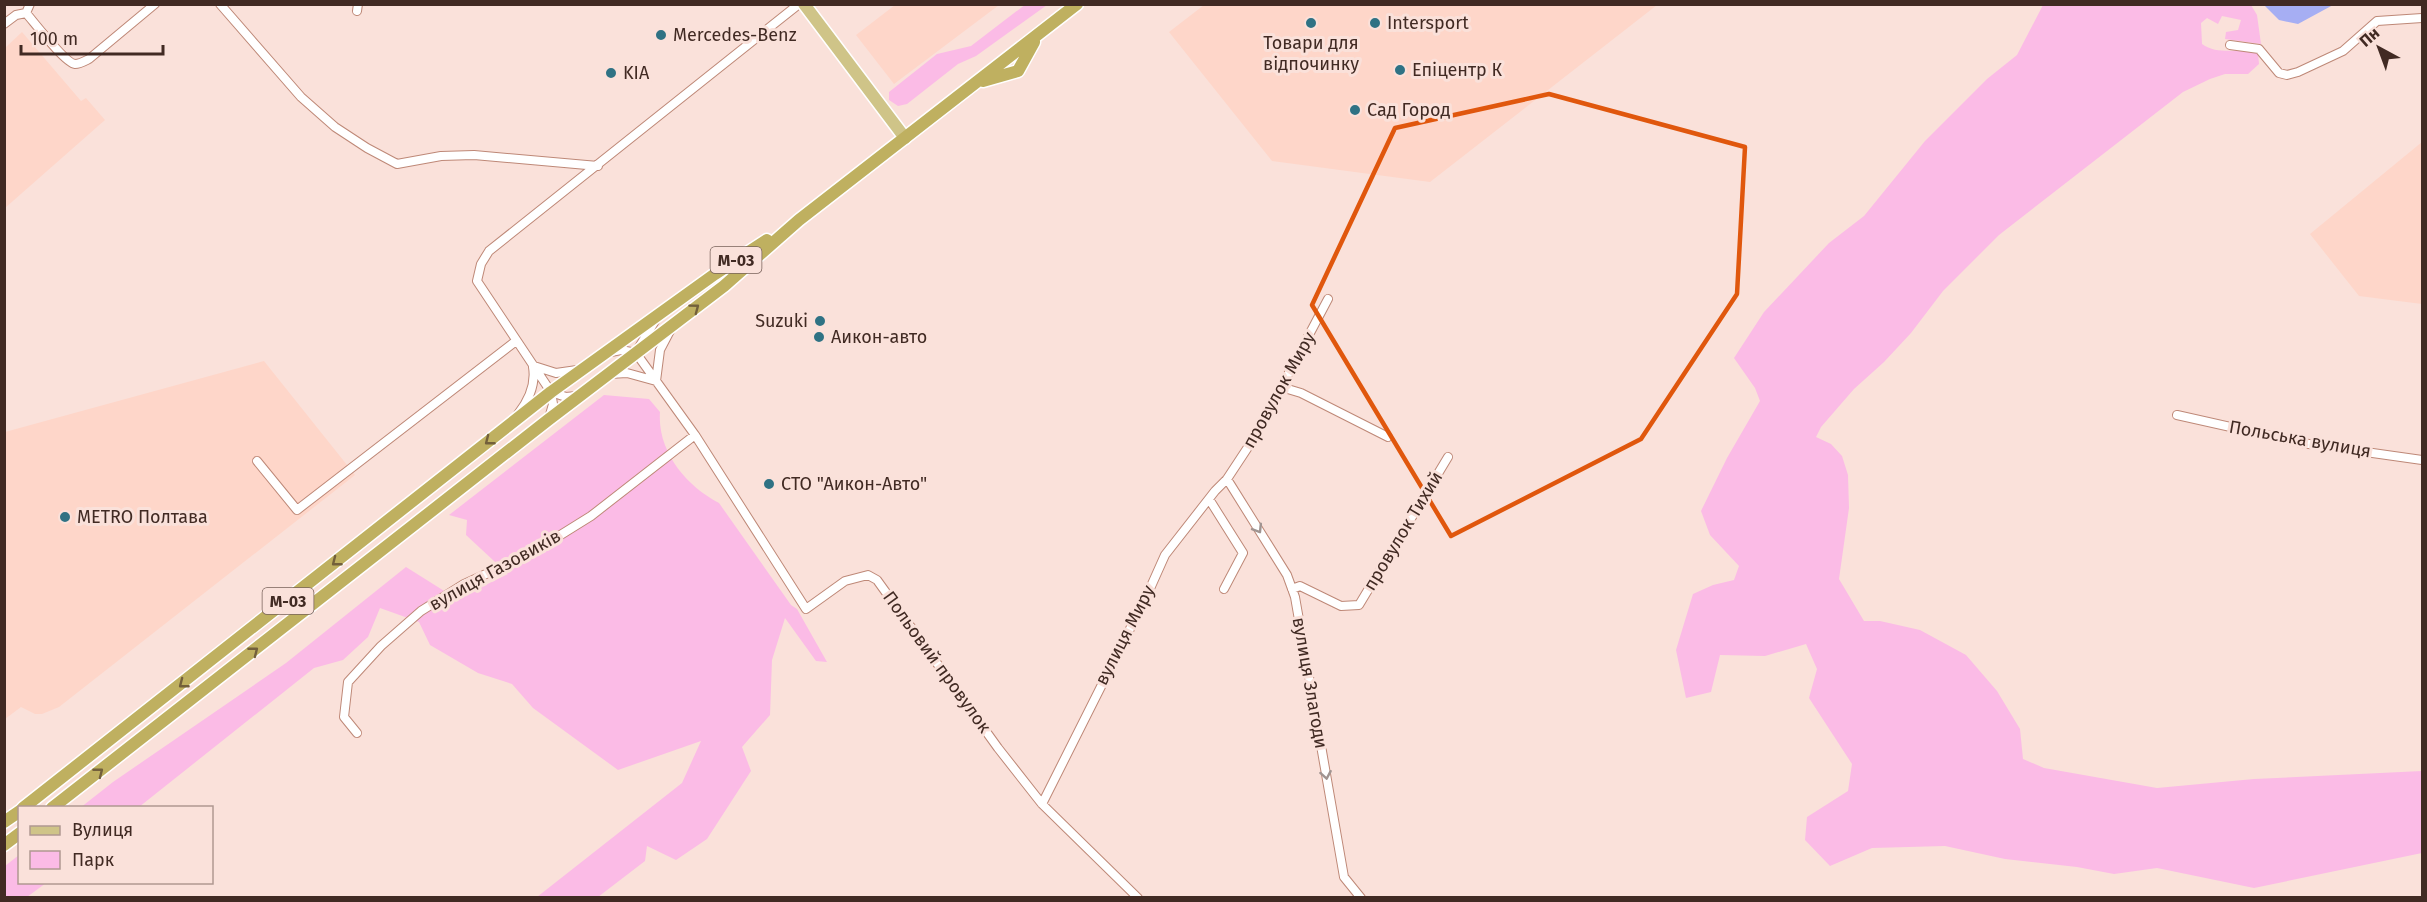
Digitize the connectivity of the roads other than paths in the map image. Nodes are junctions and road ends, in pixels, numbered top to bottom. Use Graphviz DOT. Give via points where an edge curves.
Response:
graph roads {
  1 [pos="30,4"];
  2 [pos="155,4"];
  3 [pos="220,4"];
  4 [pos="799,4"];
  5 [pos="804,4"];
  6 [pos="1077,4"];
  7 [pos="26,13"];
  8 [pos="2422,18"];
  9 [pos="4,24"];
  10 [pos="2230,45"];
  11 [pos="905,138"];
  12 [pos="598,166"];
  13 [pos="799,220"];
  14 [pos="1328,299"];
  15 [pos="659,315"];
  16 [pos="674,324"];
  17 [pos="516,341"];
  18 [pos="636,353"];
  19 [pos="603,354"];
  20 [pos="532,366"];
  21 [pos="582,369"];
  22 [pos="606,376"];
  23 [pos="656,381"];
  24 [pos="1281,387"];
  25 [pos="551,392"];
  26 [pos="579,396"];
  27 [pos="2177,415"];
  28 [pos="548,420"];
  29 [pos="512,423"];
  30 [pos="695,435"];
  31 [pos="1388,437"];
  32 [pos="1448,457"];
  33 [pos="2422,460"];
  34 [pos="257,461"];
  35 [pos="1227,479"];
  36 [pos="1209,499"];
  37 [pos="1224,589"];
  38 [pos="1292,589"];
  39 [pos="357,733"];
  40 [pos="1042,804"];
  41 [pos="25,806"];
  42 [pos="53,806"];
  43 [pos="18,812"];
  44 [pos="4,822"];
  45 [pos="18,834"];
  46 [pos="4,845"];
  47 [pos="1138,897"];
  48 [pos="1361,897"];
  1 -- 7 [label="street"];
  2 -- 7 [label="street" via="89,60 78,64 72,63"];
  3 -- 12 [label="street" via="302,97 335,127 398,164 474,155"];
  4 -- 12 [label="street"];
  5 -- 11 [label="main road"];
  6 -- 11 [label="highway, М-03" via="1045,29 1017,71 969,89"];
  7 -- 9 [label="street"];
  8 -- 10 [label="street" via="2377,21 2343,51 2287,75 2279,73 2259,49"];
  11 -- 13 [label="highway, М-03"];
  12 -- 17 [label="street" via="489,251 481,264 477,281"];
  13 -- 15 [label="highway, М-03"];
  16 -- 13 [label="highway, М-03, one-way"];
  14 -- 24 [label="street, провулок Миру"];
  15 -- 18 [label="street"];
  15 -- 19 [label="highway, М-03"];
  16 -- 18 [label="highway, М-03"];
  16 -- 23 [label="street" via="660,350"];
  17 -- 20 [label="street"];
  17 -- 34 [label="street" via="297,510"];
  18 -- 19 [label="street" via="621,350"];
  18 -- 22 [label="highway, М-03"];
  18 -- 23 [label="street, Польовий провулок"];
  19 -- 21 [label="highway, М-03"];
  20 -- 21 [label="street" via="556,373"];
  20 -- 25 [label="street"];
  20 -- 29 [label="street" via="534,383 530,396"];
  21 -- 25 [label="highway, М-03"];
  22 -- 23 [label="street" via="627,373"];
  22 -- 26 [label="highway, М-03"];
  23 -- 30 [label="street, Польовий провулок"];
  24 -- 31 [label="street" via="1301,393"];
  24 -- 35 [label="street, провулок Миру"];
  25 -- 26 [label="street"];
  25 -- 28 [label="street" via="553,404"];
  25 -- 29 [label="highway, М-03"];
  26 -- 28 [label="highway, М-03"];
  27 -- 33 [label="street, Польська вулиця" via="2302,443"];
  42 -- 28 [label="highway, М-03, one-way"];
  29 -- 41 [label="highway, М-03, one-way"];
  30 -- 39 [label="street, вулиця Газовиків" via="591,516 530,554 464,584 421,611 381,646 348,682 344,717"];
  30 -- 40 [label="street, Польовий провулок" via="806,609 851,579 868,575 878,580"];
  32 -- 38 [label="street, провулок Тихий" via="1359,605 1341,606 1300,586"];
  35 -- 36 [label="street, вулиця Миру"];
  35 -- 38 [label="street, вулиця Злагоди, one-way"];
  36 -- 37 [label="street" via="1243,553"];
  36 -- 40 [label="street, вулиця Миру" via="1165,555"];
  38 -- 48 [label="street, вулиця Злагоди, one-way" via="1344,877"];
  40 -- 47 [label="street, Польовий провулок"];
  43 -- 44 [label="highway"];
  45 -- 46 [label="highway"];
}
